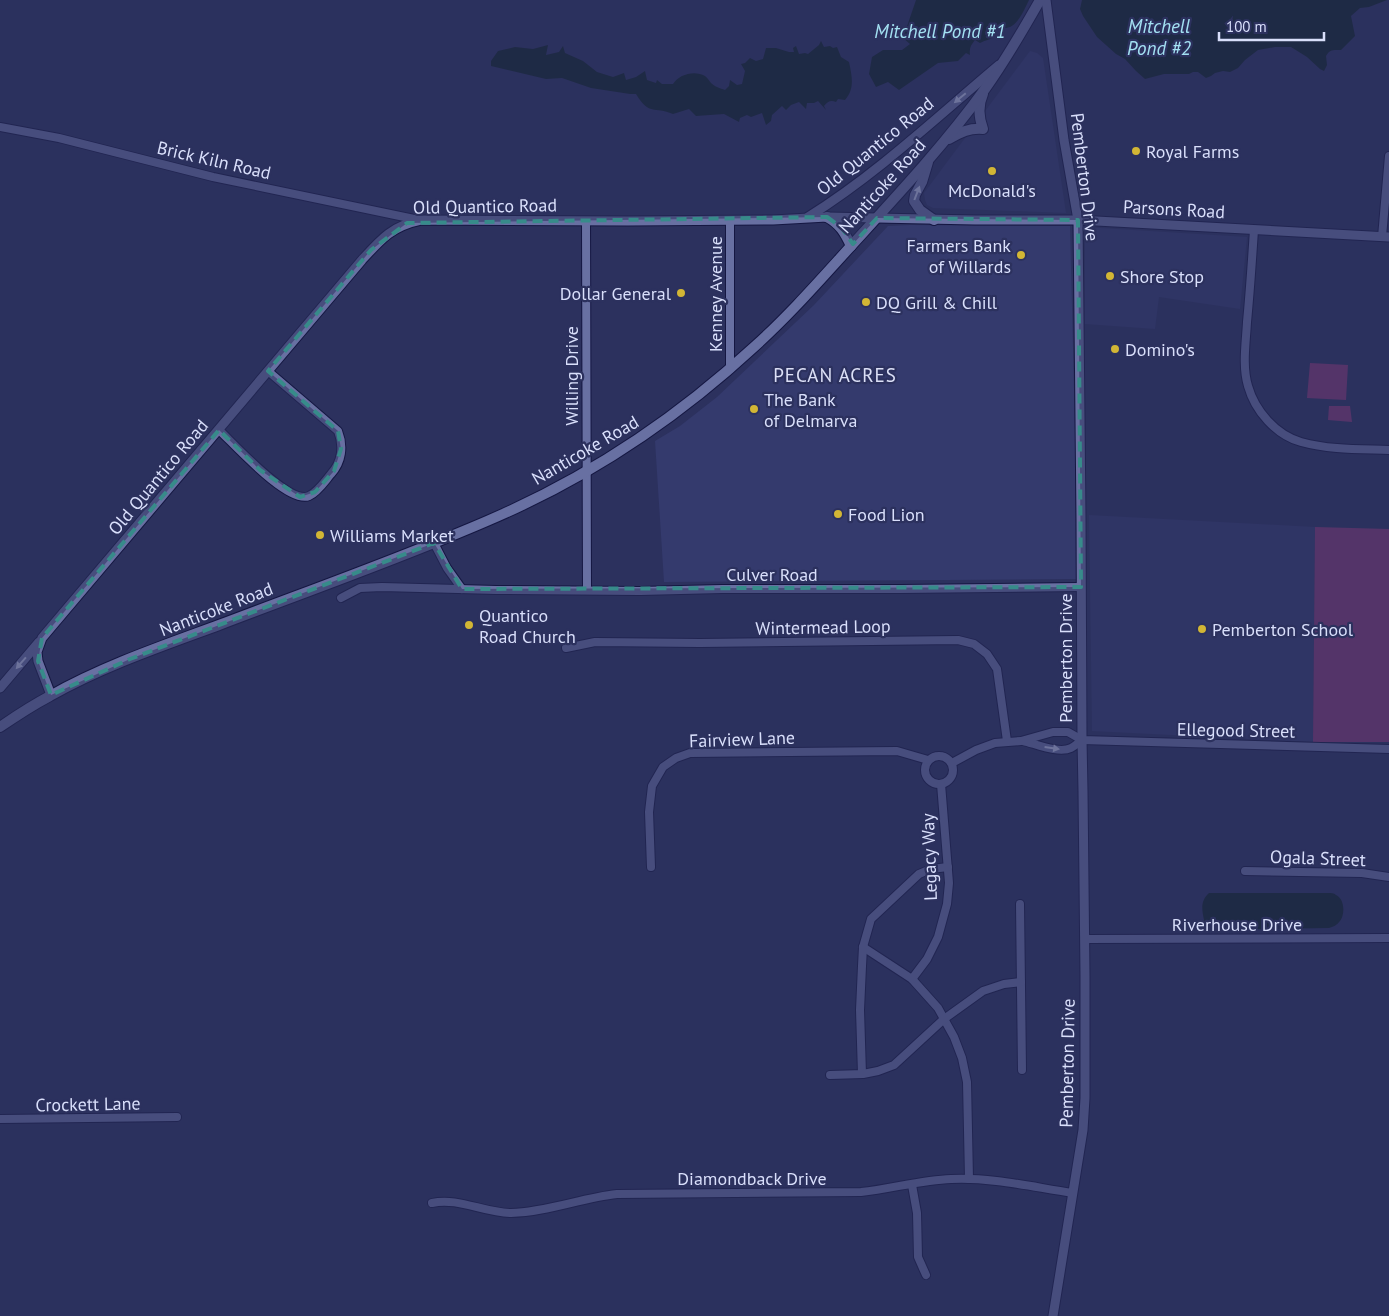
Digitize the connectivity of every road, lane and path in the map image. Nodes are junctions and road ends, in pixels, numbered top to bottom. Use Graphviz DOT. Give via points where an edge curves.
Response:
graph roads {
  1 [pos="1040,0"];
  2 [pos="1046,0"];
  3 [pos="1003,62"];
  4 [pos="985,88"];
  5 [pos="0,126"];
  6 [pos="942,144"];
  7 [pos="1389,156"];
  8 [pos="929,159"];
  9 [pos="826,217"];
  10 [pos="807,218"];
  11 [pos="877,218"];
  12 [pos="421,220"];
  13 [pos="730,220"];
  14 [pos="934,220"];
  15 [pos="1078,220"];
  16 [pos="586,221"];
  17 [pos="1254,230"];
  18 [pos="1385,237"];
  19 [pos="851,246"];
  20 [pos="730,369"];
  21 [pos="268,371"];
  22 [pos="219,430"];
  23 [pos="1389,450"];
  24 [pos="586,471"];
  25 [pos="434,543"];
  26 [pos="1081,586"];
  27 [pos="462,589"];
  28 [pos="587,590"];
  29 [pos="341,598"];
  30 [pos="42,638"];
  31 [pos="566,648"];
  32 [pos="0,688"];
  33 [pos="52,695"];
  34 [pos="0,727"];
  35 [pos="1082,740"];
  36 [pos="1021,741"];
  37 [pos="1007,742"];
  38 [pos="1389,749"];
  39 [pos="928,760"];
  40 [pos="952,763"];
  41 [pos="940,784"];
  42 [pos="948,867"];
  43 [pos="651,868"];
  44 [pos="1245,871"];
  45 [pos="1389,877"];
  46 [pos="1020,904"];
  47 [pos="1389,938"];
  48 [pos="1085,939"];
  49 [pos="864,947"];
  50 [pos="912,979"];
  51 [pos="1021,982"];
  52 [pos="944,1019"];
  53 [pos="1022,1070"];
  54 [pos="862,1074"];
  55 [pos="830,1075"];
  56 [pos="177,1118"];
  57 [pos="0,1119"];
  58 [pos="969,1178"];
  59 [pos="912,1185"];
  60 [pos="1073,1193"];
  61 [pos="432,1203"];
  62 [pos="926,1275"];
  63 [pos="1053,1316"];
  1 -- 3 [label="main road, Nanticoke Road"];
  2 -- 15 [label="street, Pemberton Drive"];
  3 -- 4 [label="main road, Nanticoke Road"];
  3 -- 10 [label="street, Old Quantico Road, one-way" via="921,132"];
  4 -- 6 [label="main road, Nanticoke Road"];
  4 -- 6 [label="main road" via="980,99 983,129 971,128"];
  5 -- 12 [label="street, Brick Kiln Road" via="213,177"];
  6 -- 8 [label="main road, Nanticoke Road"];
  7 -- 18 [label="street"];
  8 -- 11 [label="main road, Nanticoke Road"];
  14 -- 8 [label="main road, one-way" via="914,201"];
  9 -- 10 [label="street, Parsons Road"];
  9 -- 11 [label="street, Parsons Road"];
  9 -- 19 [label="main road" via="841,227"];
  10 -- 13 [label="street, Old Quantico Road"];
  11 -- 14 [label="street, Parsons Road"];
  11 -- 19 [label="main road, Nanticoke Road"];
  12 -- 16 [label="street, Old Quantico Road"];
  12 -- 21 [label="street, Old Quantico Road" via="397,228 379,241"];
  13 -- 16 [label="street, Old Quantico Road"];
  13 -- 20 [label="street, Kenney Avenue"];
  14 -- 15 [label="street, Parsons Road"];
  15 -- 17 [label="street, Parsons Road"];
  15 -- 26 [label="street, Pemberton Drive"];
  16 -- 24 [label="street, Willing Drive"];
  17 -- 18 [label="street, Parsons Road"];
  17 -- 23 [label="street" via="1245,369 1256,406 1280,432 1300,442 1332,448"];
  19 -- 20 [label="main road, Nanticoke Road" via="790,312"];
  20 -- 24 [label="main road, Nanticoke Road" via="650,432"];
  21 -- 22 [label="street, Old Quantico Road"];
  21 -- 22 [label="street" via="338,431 341,455 334,472 315,492 300,497 260,470"];
  22 -- 30 [label="street, Old Quantico Road"];
  24 -- 25 [label="main road, Nanticoke Road" via="507,513"];
  24 -- 28 [label="street, Willing Drive"];
  25 -- 27 [label="street"];
  25 -- 33 [label="main road, Nanticoke Road" via="130,659"];
  26 -- 28 [label="street, Culver Road"];
  26 -- 35 [label="street, Pemberton Drive"];
  27 -- 28 [label="street, Culver Road"];
  27 -- 29 [label="street, Culver Road" via="360,588"];
  30 -- 32 [label="street, Old Quantico Road, one-way"];
  30 -- 33 [label="street" via="37,652 38,661"];
  31 -- 37 [label="street, Wintermead Loop" via="595,642 958,640 974,644 997,668"];
  33 -- 34 [label="main road, Nanticoke Road"];
  35 -- 36 [label="street" via="1068,732 1057,732"];
  36 -- 35 [label="street, one-way" via="1048,748 1070,749"];
  35 -- 38 [label="street, Ellegood Street"];
  35 -- 48 [label="street, Pemberton Drive"];
  36 -- 37 [label="street"];
  37 -- 40 [label="street" via="985,747"];
  39 -- 40 [label="street" via="942,756"];
  39 -- 41 [label="street" via="924,770 926,777"];
  39 -- 43 [label="street, Fairview Lane" via="897,751 690,753 676,758 663,767 652,786 649,812"];
  40 -- 41 [label="street" via="952,776"];
  41 -- 42 [label="street, Legacy Way"];
  42 -- 49 [label="street" via="919,874 888,902 871,919"];
  42 -- 50 [label="street, Legacy Way" via="949,893 942,926 930,953"];
  44 -- 45 [label="street, Ogala Street" via="1362,873"];
  46 -- 51 [label="street"];
  47 -- 48 [label="street, Riverhouse Drive"];
  48 -- 60 [label="street, Pemberton Drive" via="1083,1130"];
  49 -- 50 [label="street"];
  49 -- 54 [label="street" via="860,1010"];
  50 -- 52 [label="street"];
  51 -- 52 [label="street" via="983,991"];
  51 -- 53 [label="street"];
  52 -- 54 [label="street" via="894,1065"];
  52 -- 58 [label="street" via="966,1071"];
  54 -- 55 [label="street"];
  56 -- 57 [label="street, Crockett Lane"];
  58 -- 59 [label="street, Diamondback Drive"];
  58 -- 60 [label="street, Diamondback Drive"];
  59 -- 61 [label="street, Diamondback Drive" via="853,1192 623,1194 510,1213 450,1202"];
  59 -- 62 [label="street" via="917,1213 918,1257"];
  60 -- 63 [label="street, Pemberton Drive"];
}
